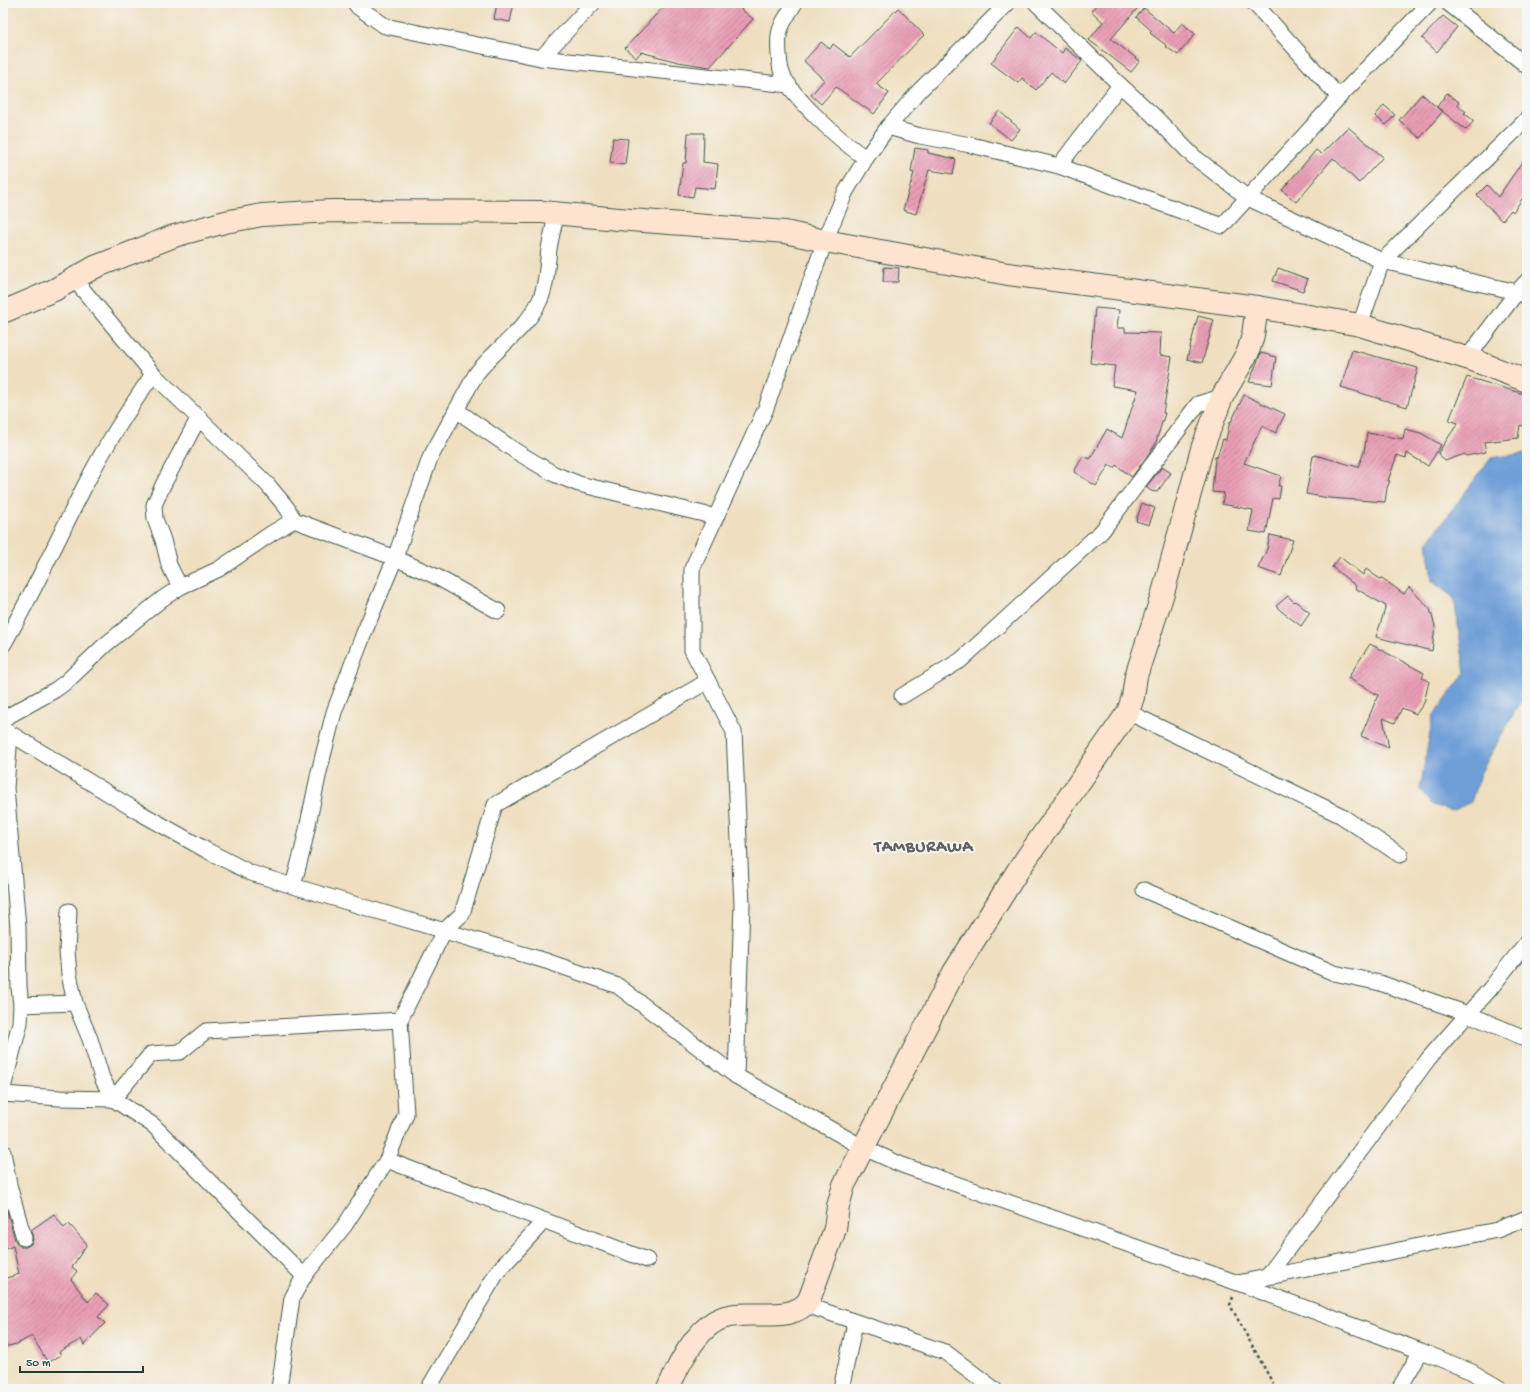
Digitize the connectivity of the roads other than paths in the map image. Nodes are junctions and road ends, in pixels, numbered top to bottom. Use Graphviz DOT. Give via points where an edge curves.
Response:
graph roads {
  1 [pos="355,3"];
  2 [pos="593,3"];
  3 [pos="795,3"];
  4 [pos="1008,3"];
  5 [pos="1036,3"];
  6 [pos="1252,3"];
  7 [pos="1430,3"];
  8 [pos="1448,3"];
  9 [pos="1278,42"];
  10 [pos="541,58"];
  11 [pos="1527,66"];
  12 [pos="789,85"];
  13 [pos="1120,85"];
  14 [pos="1339,97"];
  15 [pos="1527,120"];
  16 [pos="888,127"];
  17 [pos="866,158"];
  18 [pos="1059,166"];
  19 [pos="1248,198"];
  20 [pos="557,213"];
  21 [pos="825,241"];
  22 [pos="1382,261"];
  23 [pos="74,279"];
  24 [pos="1527,281"];
  25 [pos="1522,294"];
  26 [pos="1257,307"];
  27 [pos="3,312"];
  28 [pos="1360,325"];
  29 [pos="1466,358"];
  30 [pos="153,374"];
  31 [pos="1527,381"];
  32 [pos="1222,397"];
  33 [pos="456,410"];
  34 [pos="199,417"];
  35 [pos="716,517"];
  36 [pos="294,520"];
  37 [pos="395,558"];
  38 [pos="180,588"];
  39 [pos="498,611"];
  40 [pos="3,645"];
  41 [pos="708,681"];
  42 [pos="902,696"];
  43 [pos="1128,712"];
  44 [pos="3,719"];
  45 [pos="7,731"];
  46 [pos="1400,855"];
  47 [pos="293,886"];
  48 [pos="1144,890"];
  49 [pos="69,912"];
  50 [pos="444,931"];
  51 [pos="1527,942"];
  52 [pos="75,1003"];
  53 [pos="21,1005"];
  54 [pos="1468,1014"];
  55 [pos="400,1020"];
  56 [pos="1527,1039"];
  57 [pos="736,1076"];
  58 [pos="3,1088"];
  59 [pos="3,1094"];
  60 [pos="114,1099"];
  61 [pos="864,1148"];
  62 [pos="3,1152"];
  63 [pos="387,1160"];
  64 [pos="1527,1218"];
  65 [pos="544,1221"];
  66 [pos="24,1238"];
  67 [pos="647,1260"];
  68 [pos="304,1276"];
  69 [pos="1267,1278"];
  70 [pos="1238,1283"];
  71 [pos="806,1305"];
  72 [pos="855,1323"];
  73 [pos="1421,1351"];
  74 [pos="279,1389"];
  75 [pos="428,1389"];
  76 [pos="668,1389"];
  77 [pos="842,1389"];
  78 [pos="994,1389"];
  79 [pos="1399,1389"];
  80 [pos="1501,1389"];
  1 -- 10 [label="street" via="358,8 385,26"];
  2 -- 10 [label="street"];
  3 -- 12 [label="street" via="778,35 781,70"];
  4 -- 16 [label="street" via="920,90"];
  5 -- 13 [label="street"];
  6 -- 9 [label="street"];
  6 -- 14 [label="street"];
  7 -- 14 [label="street"];
  8 -- 11 [label="street"];
  10 -- 12 [label="street"];
  12 -- 17 [label="street" via="807,108 852,150"];
  13 -- 18 [label="street"];
  13 -- 19 [label="street" via="1154,115 1193,156"];
  14 -- 19 [label="street"];
  15 -- 22 [label="street"];
  16 -- 17 [label="street"];
  16 -- 18 [label="street"];
  17 -- 21 [label="street" via="845,193"];
  18 -- 19 [label="street" via="1222,226"];
  19 -- 22 [label="street"];
  20 -- 21 [label="main road" via="786,232"];
  20 -- 23 [label="main road" via="331,211 262,215 174,236 95,267"];
  20 -- 33 [label="street" via="549,248 546,280 540,300 517,332 484,363"];
  21 -- 26 [label="main road" via="1008,274"];
  21 -- 35 [label="street" via="766,408"];
  22 -- 25 [label="street"];
  22 -- 28 [label="street"];
  23 -- 27 [label="main road"];
  23 -- 30 [label="street"];
  24 -- 25 [label="street"];
  25 -- 29 [label="street"];
  26 -- 28 [label="main road"];
  26 -- 32 [label="main road" via="1248,352"];
  28 -- 29 [label="main road"];
  29 -- 31 [label="main road"];
  30 -- 34 [label="street"];
  30 -- 40 [label="street" via="92,473 26,605"];
  32 -- 42 [label="street" via="1198,404 1102,531 961,660"];
  32 -- 43 [label="main road" via="1202,449 1163,593 1136,676"];
  33 -- 35 [label="street" via="554,474 579,484"];
  33 -- 37 [label="street" via="430,458"];
  34 -- 36 [label="street" via="268,485"];
  34 -- 38 [label="street" via="154,506 155,519 169,565"];
  35 -- 41 [label="street" via="692,568 692,650"];
  36 -- 37 [label="street"];
  36 -- 38 [label="street" via="219,568"];
  37 -- 39 [label="street" via="435,576"];
  37 -- 47 [label="street" via="334,712"];
  38 -- 44 [label="street" via="134,620 66,682"];
  41 -- 50 [label="street" via="494,805 462,914"];
  41 -- 57 [label="street" via="734,732 742,905"];
  43 -- 46 [label="street" via="1340,815"];
  43 -- 61 [label="main road" via="1017,872 954,972"];
  45 -- 47 [label="street" via="206,850 251,872"];
  45 -- 53 [label="street" via="6,788 18,928"];
  47 -- 50 [label="street"];
  48 -- 54 [label="street" via="1334,973 1380,983"];
  49 -- 52 [label="street" via="66,951"];
  50 -- 55 [label="street"];
  50 -- 57 [label="street" via="546,961 618,986"];
  51 -- 54 [label="street"];
  52 -- 53 [label="street"];
  52 -- 60 [label="street" via="102,1078"];
  53 -- 58 [label="street" via="20,1023"];
  54 -- 56 [label="street"];
  54 -- 69 [label="street" via="1429,1058"];
  55 -- 60 [label="street" via="206,1031 180,1052 151,1054"];
  55 -- 63 [label="street" via="406,1114"];
  57 -- 61 [label="street"];
  59 -- 60 [label="street"];
  60 -- 68 [label="street" via="153,1125"];
  61 -- 70 [label="street" via="902,1165"];
  61 -- 71 [label="main road" via="844,1184 835,1229 820,1274"];
  62 -- 66 [label="street"];
  63 -- 65 [label="street"];
  63 -- 68 [label="street" via="344,1225"];
  64 -- 69 [label="street" via="1497,1230"];
  65 -- 67 [label="street"];
  65 -- 75 [label="street" via="498,1272"];
  68 -- 74 [label="street" via="292,1298"];
  69 -- 70 [label="street"];
  70 -- 73 [label="street"];
  71 -- 72 [label="street"];
  71 -- 76 [label="main road" via="782,1314 747,1314 722,1318 704,1330 685,1355"];
  72 -- 77 [label="street"];
  72 -- 78 [label="street" via="945,1352"];
  73 -- 79 [label="street"];
  73 -- 80 [label="street" via="1472,1372"];
}
